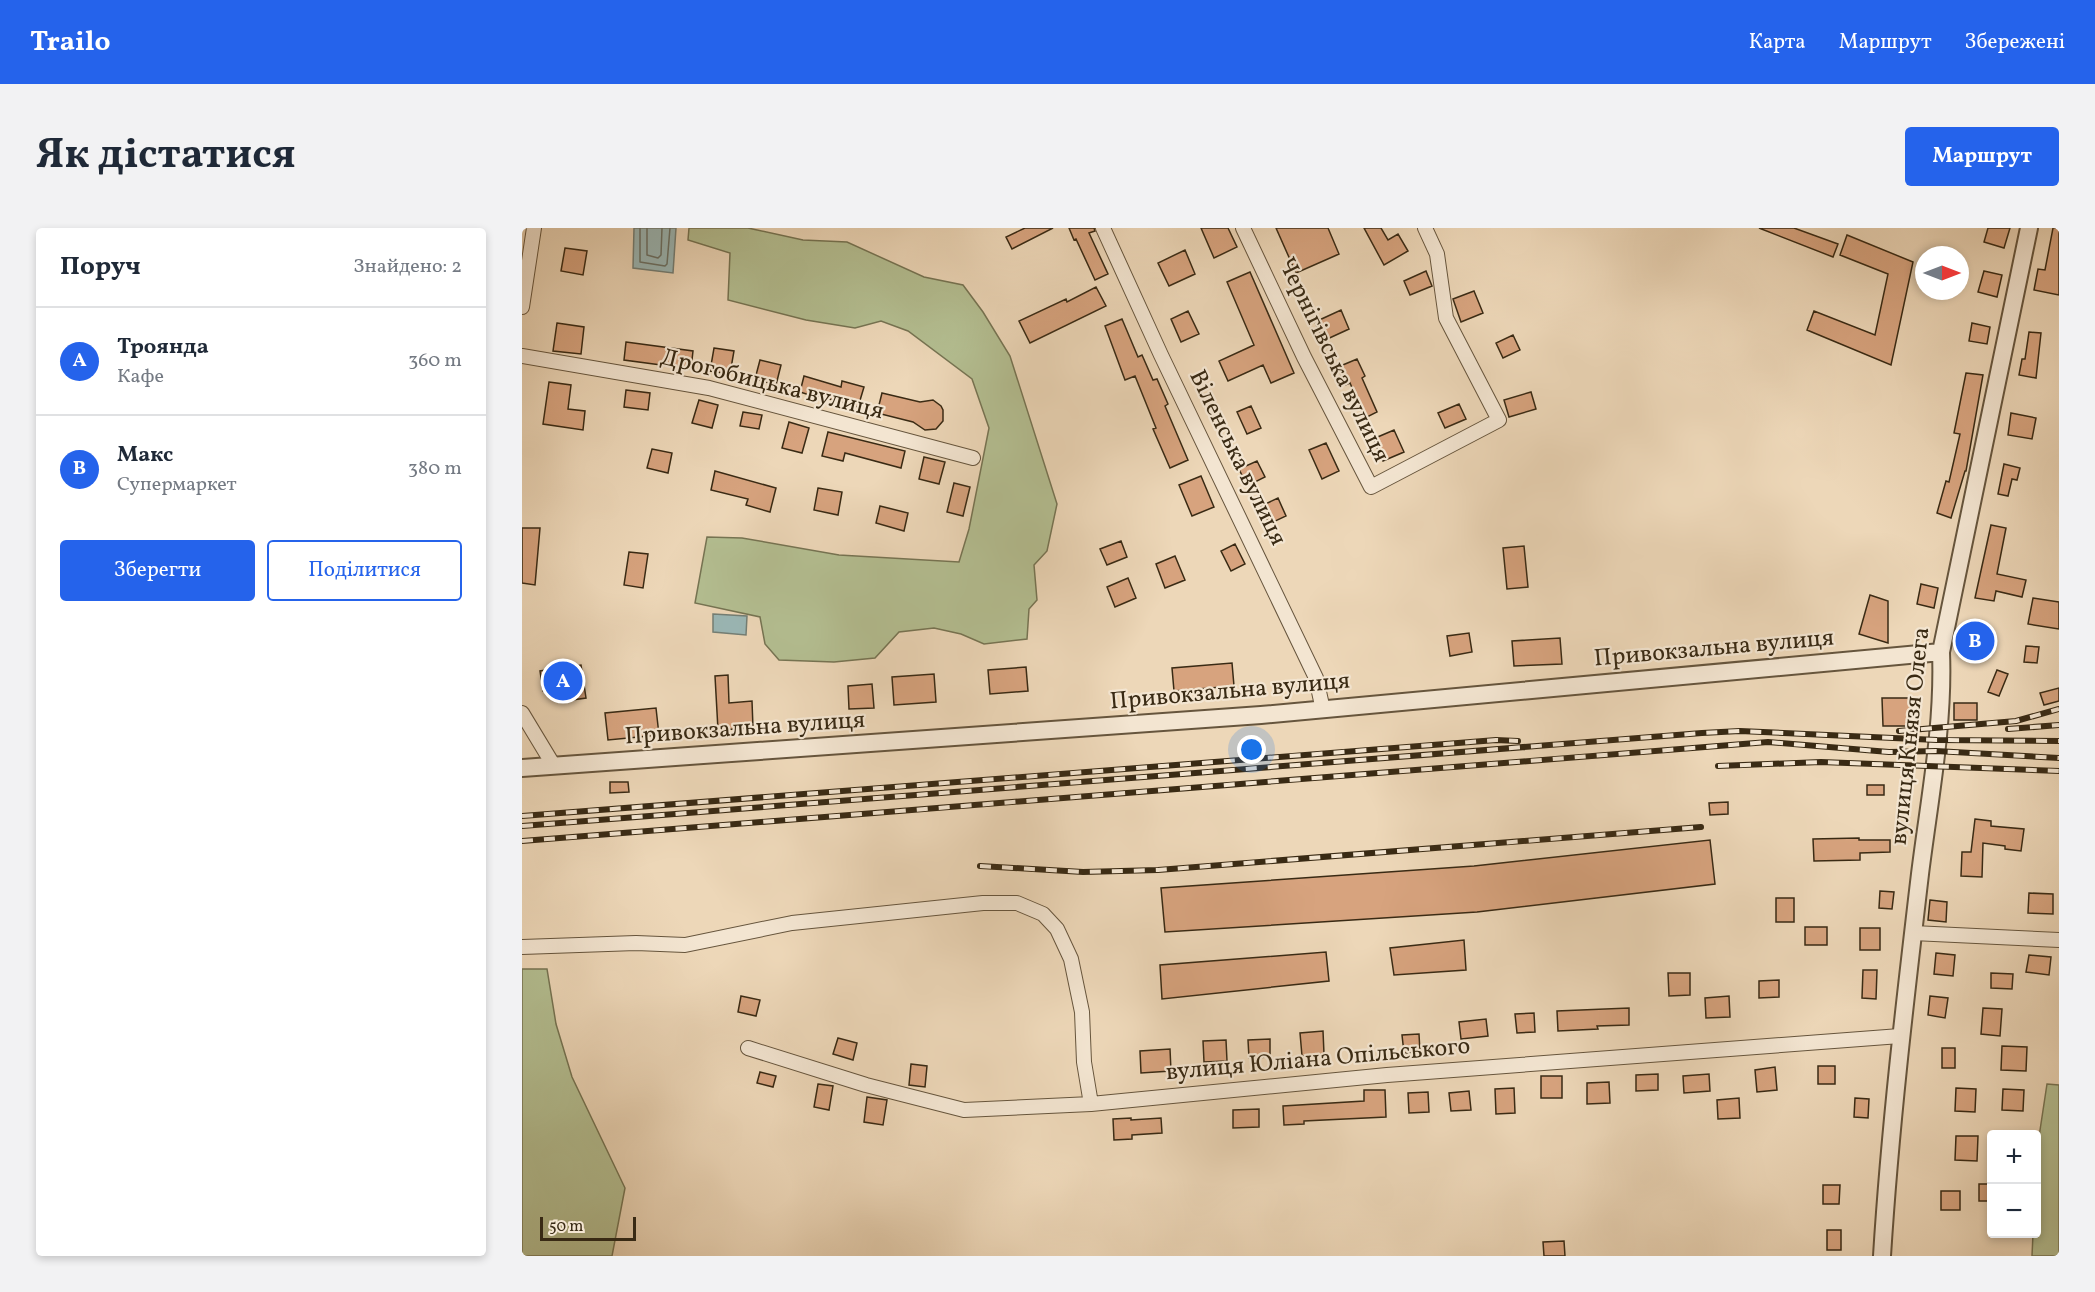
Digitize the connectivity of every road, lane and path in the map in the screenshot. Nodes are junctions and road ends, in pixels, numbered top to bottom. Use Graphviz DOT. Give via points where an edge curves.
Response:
graph roads {
  1 [pos="534,228"];
  2 [pos="1103,228"];
  3 [pos="1244,228"];
  4 [pos="1425,228"];
  5 [pos="2029,228"];
  6 [pos="522,307"];
  7 [pos="522,356"];
  8 [pos="974,458"];
  9 [pos="1941,652"];
  10 [pos="1323,710"];
  11 [pos="522,713"];
  12 [pos="554,766"];
  13 [pos="522,768"];
  14 [pos="1913,933"];
  15 [pos="2059,940"];
  16 [pos="522,947"];
  17 [pos="1900,1036"];
  18 [pos="748,1048"];
  19 [pos="1091,1104"];
  20 [pos="1882,1256"];
  1 -- 6 [label="street"];
  2 -- 10 [label="street, Віленська вулиця" via="1312,668"];
  3 -- 4 [label="street, Чернігівська вулиця" via="1371,487 1499,420 1446,318 1437,254"];
  5 -- 9 [label="street, вулиця Князя Олега"];
  7 -- 8 [label="street, Дрогобицька вулиця" via="709,388"];
  9 -- 10 [label="street, Привокзальна вулиця"];
  9 -- 14 [label="street, вулиця Князя Олега" via="1938,734"];
  10 -- 12 [label="street, Привокзальна вулиця"];
  11 -- 12 [label="street"];
  12 -- 13 [label="street, Привокзальна вулиця"];
  14 -- 15 [label="street"];
  14 -- 17 [label="street, вулиця Князя Олега"];
  16 -- 19 [label="street" via="685,945 792,923 983,903 1017,903 1042,914 1057,930 1071,959 1082,1012"];
  17 -- 19 [label="street, вулиця Юліана Опільського" via="1387,1075"];
  17 -- 20 [label="street, вулиця Князя Олега"];
  18 -- 19 [label="street, вулиця Юліана Опільського" via="964,1110"];
}
